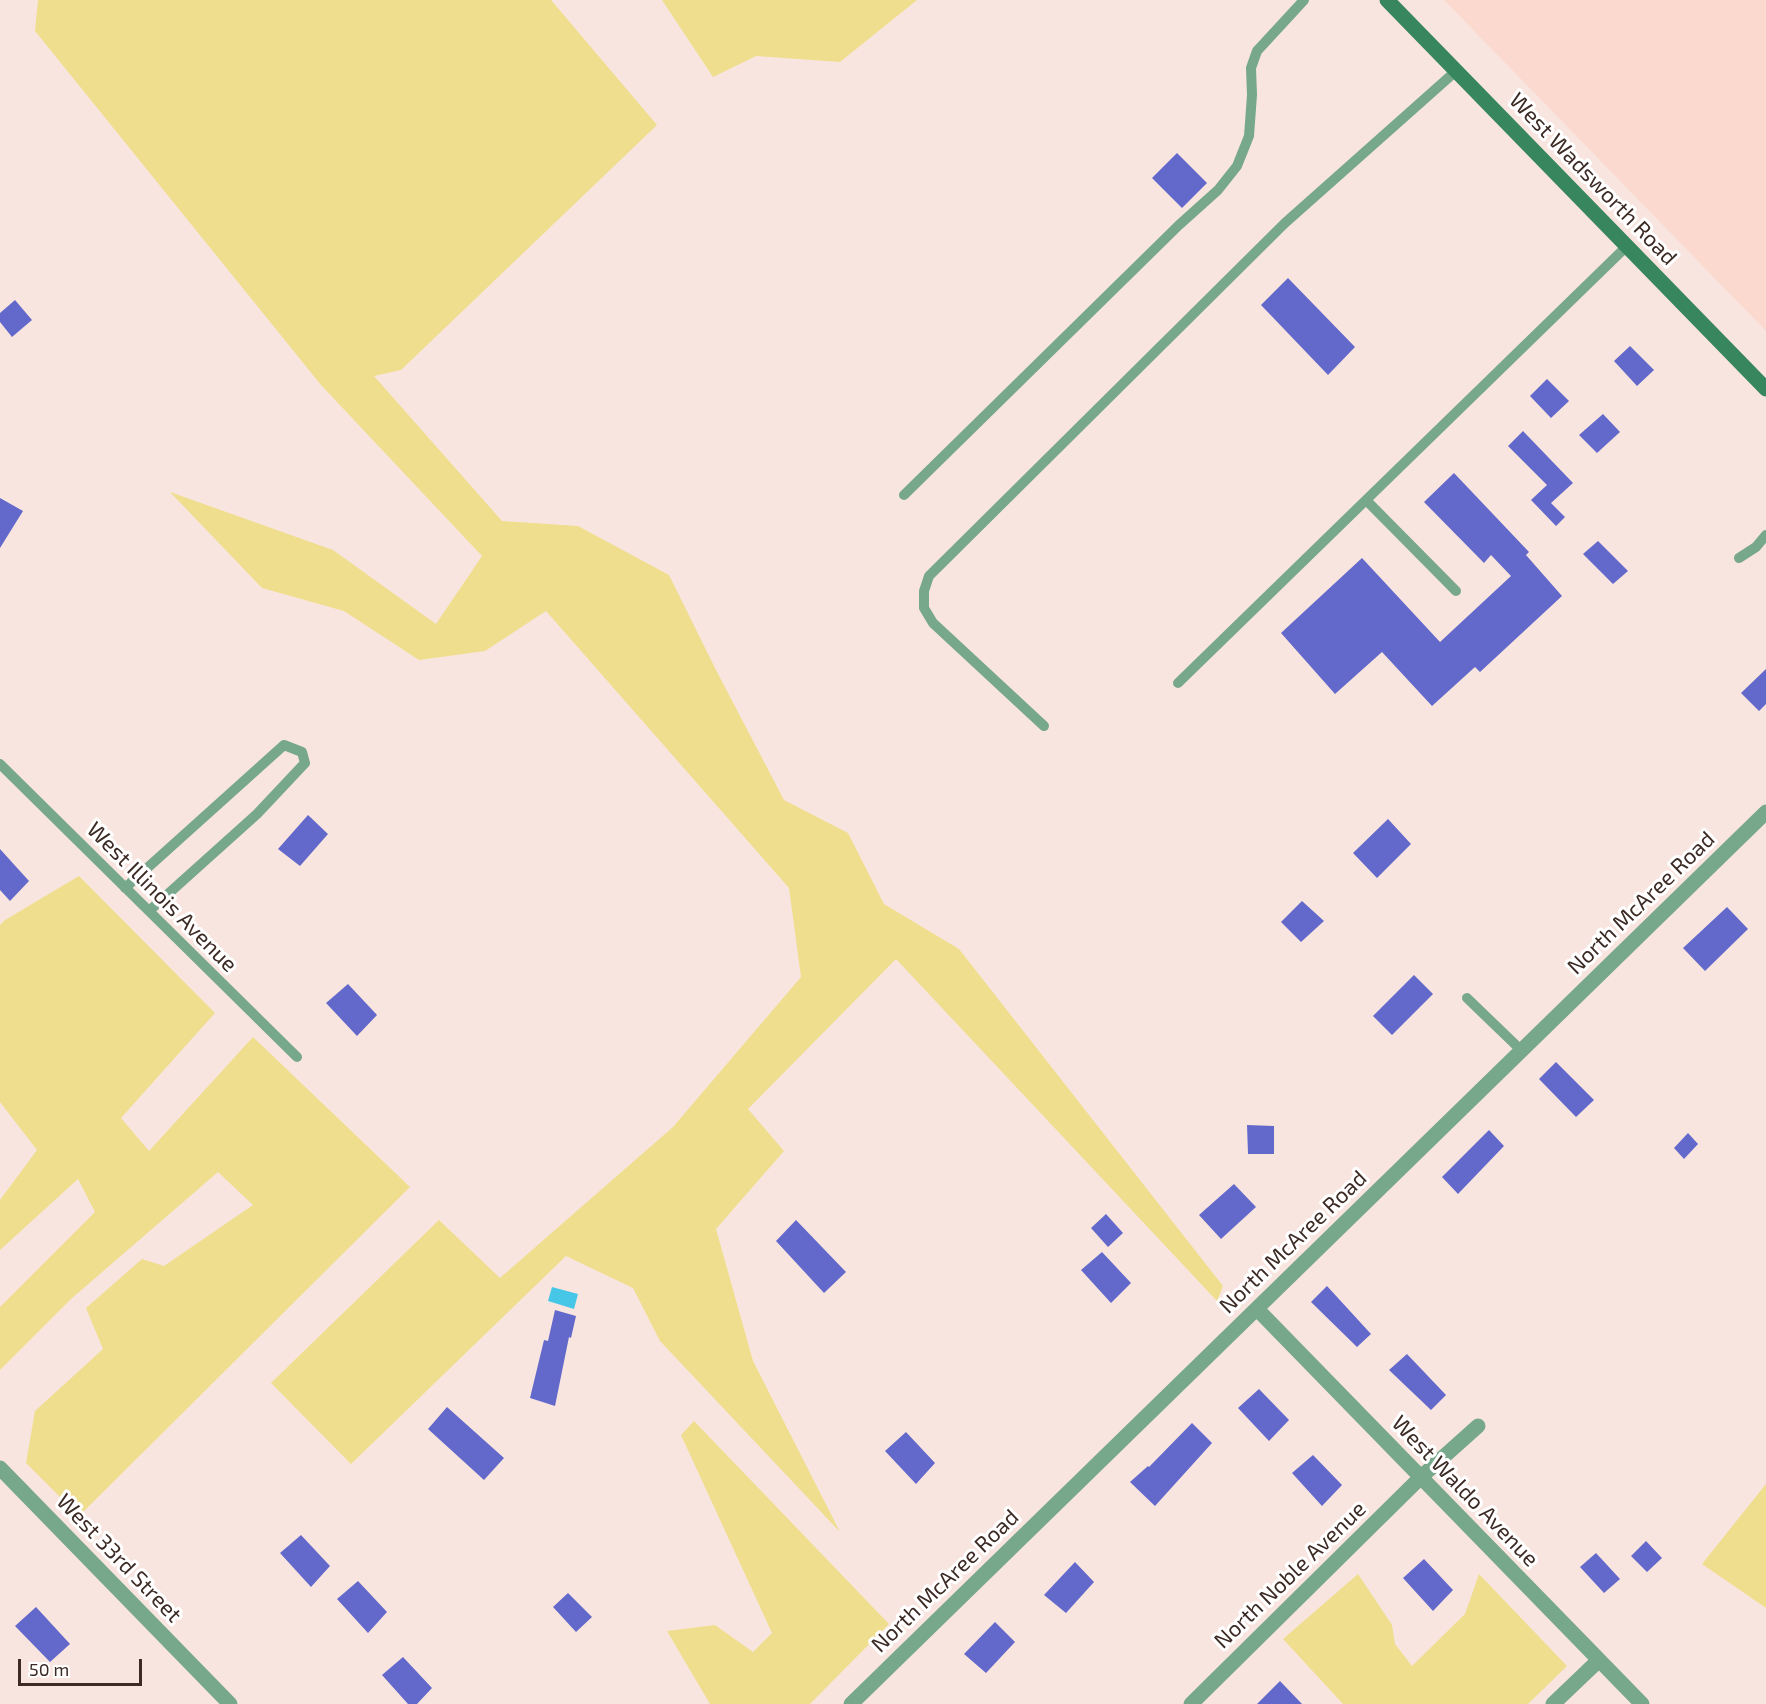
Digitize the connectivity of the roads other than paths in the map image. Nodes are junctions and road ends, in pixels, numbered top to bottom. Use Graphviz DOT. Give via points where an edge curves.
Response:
graph roads {
  1 [pos="1304,0"];
  2 [pos="1387,0"];
  3 [pos="1456,71"];
  4 [pos="1627,246"];
  5 [pos="1766,389"];
  6 [pos="904,495"];
  7 [pos="1366,500"];
  8 [pos="1766,535"];
  9 [pos="1739,558"];
  10 [pos="1456,591"];
  11 [pos="1178,683"];
  12 [pos="1044,726"];
  13 [pos="0,764"];
  14 [pos="1766,812"];
  15 [pos="125,888"];
  16 [pos="149,911"];
  17 [pos="1467,998"];
  18 [pos="1522,1051"];
  19 [pos="297,1057"];
  20 [pos="1257,1309"];
  21 [pos="1478,1426"];
  22 [pos="0,1468"];
  23 [pos="1421,1477"];
  24 [pos="1599,1660"];
  25 [pos="230,1704"];
  26 [pos="851,1704"];
  27 [pos="1191,1704"];
  28 [pos="1553,1704"];
  29 [pos="1642,1704"];
  1 -- 6 [label="lane" via="1257,51 1251,68 1249,136 1237,166 1218,190"];
  2 -- 3 [label="main road, West Wadsworth Road"];
  3 -- 4 [label="main road, West Wadsworth Road"];
  3 -- 12 [label="lane" via="1285,223 929,576 924,608 933,623"];
  4 -- 5 [label="main road, West Wadsworth Road"];
  4 -- 7 [label="lane"];
  7 -- 10 [label="lane"];
  7 -- 11 [label="lane"];
  8 -- 9 [label="lane"];
  13 -- 15 [label="lane, West Illinois Avenue"];
  14 -- 18 [label="street, North McAree Road"];
  15 -- 16 [label="lane, West Illinois Avenue"];
  15 -- 16 [label="lane" via="284,745 302,752 305,763 257,814"];
  16 -- 19 [label="lane, West Illinois Avenue"];
  17 -- 18 [label="lane"];
  18 -- 20 [label="street, North McAree Road"];
  20 -- 23 [label="street, West Waldo Avenue"];
  20 -- 26 [label="street, North McAree Road"];
  21 -- 23 [label="street, North Noble Avenue"];
  22 -- 25 [label="street, West 33rd Street"];
  23 -- 24 [label="street, West Waldo Avenue"];
  23 -- 27 [label="street, North Noble Avenue"];
  24 -- 28 [label="street"];
  24 -- 29 [label="street, West Waldo Avenue"];
}
